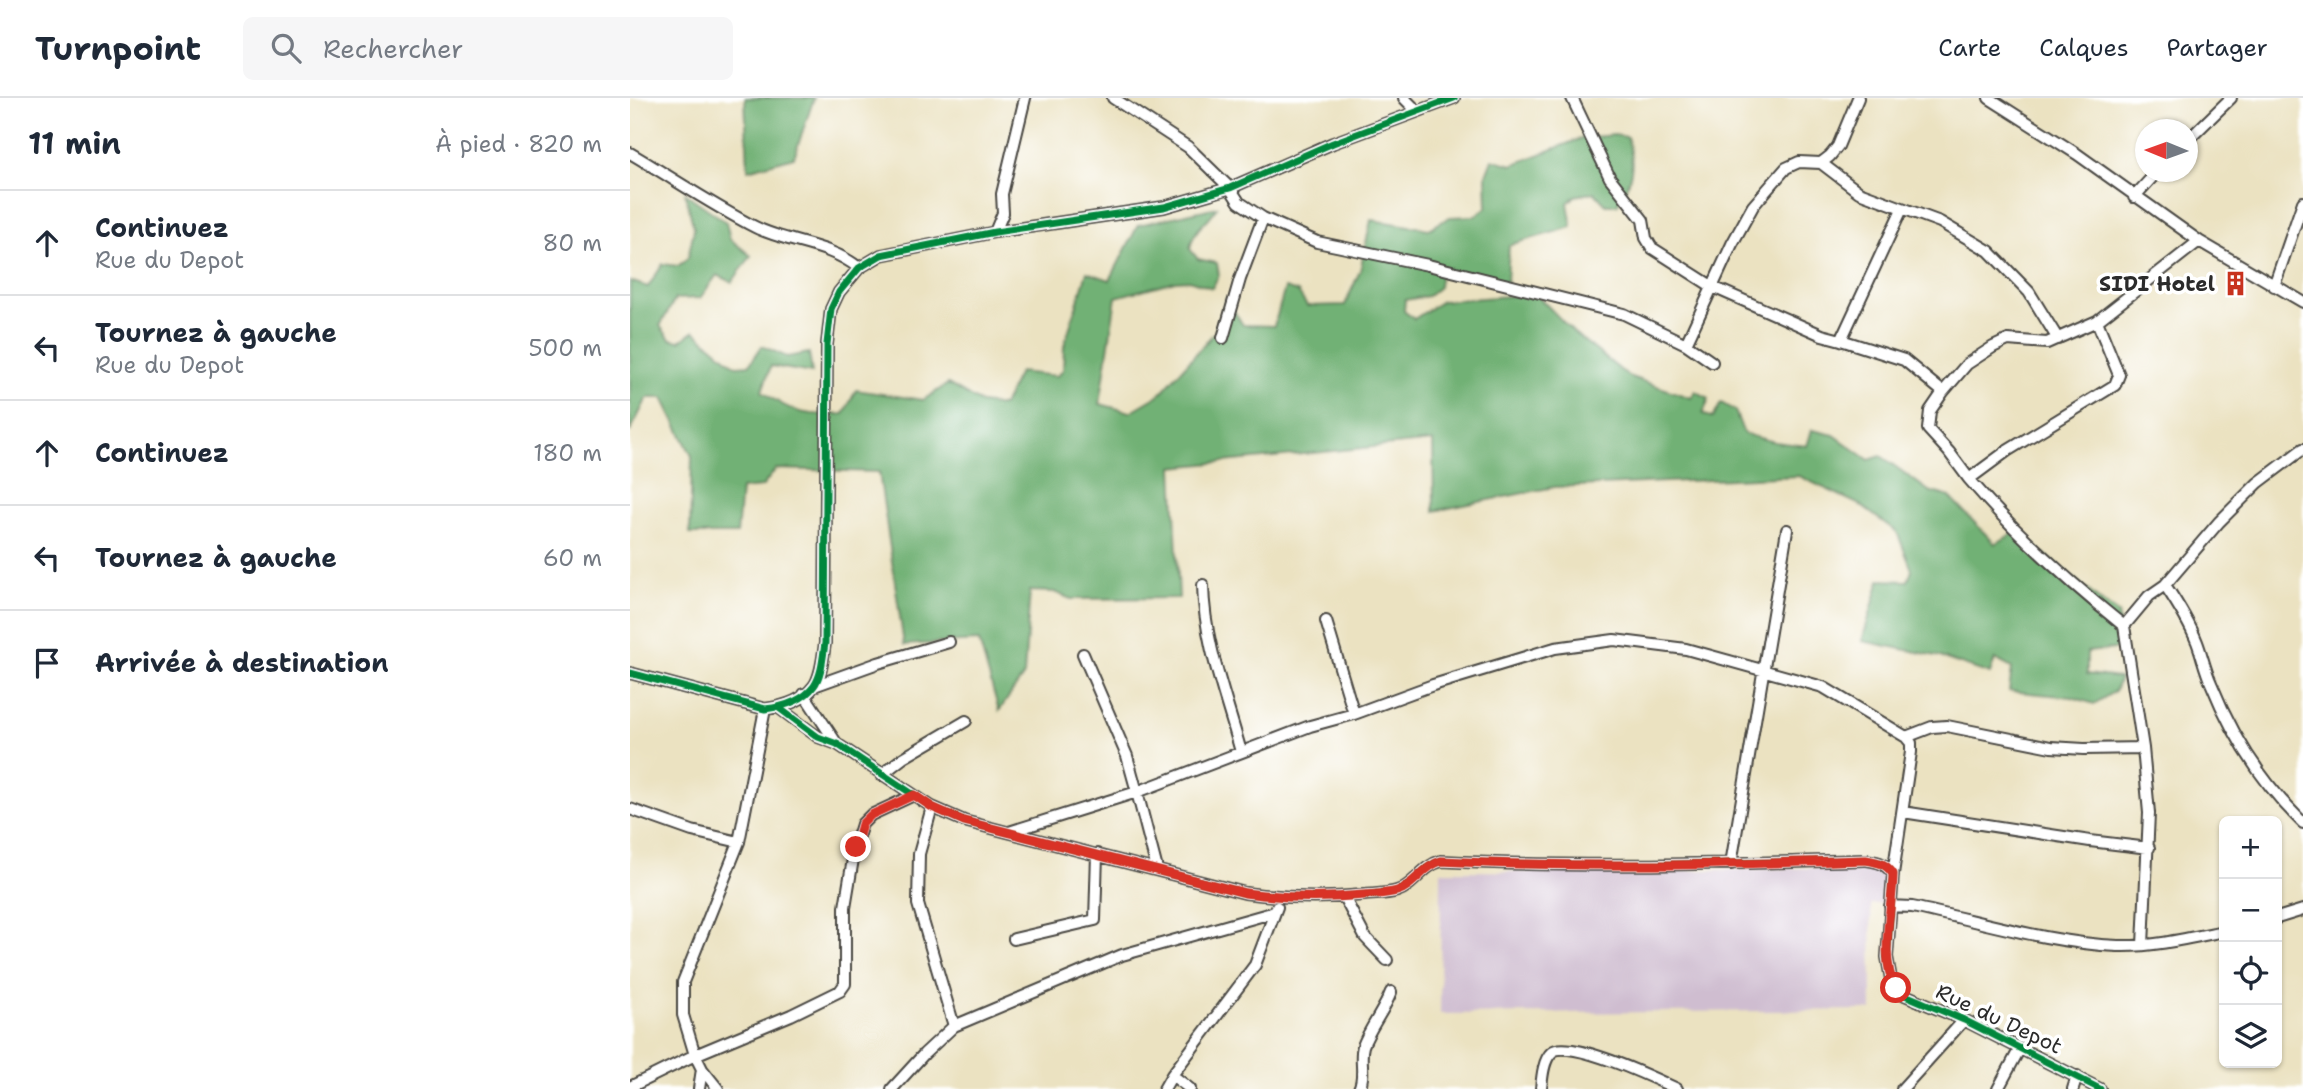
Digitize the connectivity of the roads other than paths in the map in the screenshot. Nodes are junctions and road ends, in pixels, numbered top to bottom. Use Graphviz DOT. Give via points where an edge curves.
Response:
graph roads {
  1 [pos="1025,98"];
  2 [pos="1113,98"];
  3 [pos="1404,98"];
  4 [pos="1454,98"];
  5 [pos="1572,98"];
  6 [pos="1858,98"];
  7 [pos="1989,98"];
  8 [pos="2231,98"];
  9 [pos="1417,111"];
  10 [pos="2198,130"];
  11 [pos="630,153"];
  12 [pos="1821,163"];
  13 [pos="2148,182"];
  14 [pos="1230,188"];
  15 [pos="2134,197"];
  16 [pos="2303,202"];
  17 [pos="1902,209"];
  18 [pos="1263,218"];
  19 [pos="995,232"];
  20 [pos="2199,241"];
  21 [pos="859,268"];
  22 [pos="2274,286"];
  23 [pos="1713,287"];
  24 [pos="2303,302"];
  25 [pos="2097,321"];
  26 [pos="1223,338"];
  27 [pos="2058,339"];
  28 [pos="1841,340"];
  29 [pos="1686,344"];
  30 [pos="1712,362"];
  31 [pos="1943,392"];
  32 [pos="2303,449"];
  33 [pos="1969,479"];
  34 [pos="1787,530"];
  35 [pos="1203,585"];
  36 [pos="2165,585"];
  37 [pos="1326,621"];
  38 [pos="2124,626"];
  39 [pos="949,642"];
  40 [pos="1083,654"];
  41 [pos="1763,669"];
  42 [pos="630,673"];
  43 [pos="814,686"];
  44 [pos="804,694"];
  45 [pos="779,708"];
  46 [pos="765,709"];
  47 [pos="1354,714"];
  48 [pos="966,721"];
  49 [pos="1906,737"];
  50 [pos="837,744"];
  51 [pos="2143,748"];
  52 [pos="1241,752"];
  53 [pos="881,775"];
  54 [pos="1137,792"];
  55 [pos="914,795"];
  56 [pos="932,807"];
  57 [pos="630,809"];
  58 [pos="1903,812"];
  59 [pos="2303,823"];
  60 [pos="1009,832"];
  61 [pos="739,842"];
  62 [pos="2149,848"];
  63 [pos="1097,854"];
  64 [pos="1731,864"];
  65 [pos="1157,869"];
  66 [pos="1893,874"];
  67 [pos="1344,897"];
  68 [pos="1281,898"];
  69 [pos="1890,906"];
  70 [pos="2303,910"];
  71 [pos="1275,912"];
  72 [pos="2282,916"];
  73 [pos="2219,931"];
  74 [pos="1014,939"];
  75 [pos="2143,945"];
  76 [pos="1387,960"];
  77 [pos="1391,992"];
  78 [pos="1964,1020"];
  79 [pos="954,1026"];
  80 [pos="2020,1048"];
  81 [pos="695,1055"];
  82 [pos="702,1069"];
  83 [pos="1172,1075"];
  84 [pos="2077,1076"];
  85 [pos="630,1087"];
  86 [pos="699,1089"];
  87 [pos="718,1089"];
  88 [pos="892,1089"];
  89 [pos="1164,1089"];
  90 [pos="1189,1089"];
  91 [pos="1359,1089"];
  92 [pos="1541,1089"];
  93 [pos="1677,1089"];
  94 [pos="1902,1089"];
  95 [pos="1998,1089"];
  96 [pos="2073,1089"];
  97 [pos="2100,1089"];
  1 -- 19 [label="street" via="1002,194 1003,213"];
  2 -- 14 [label="street" via="1188,147"];
  3 -- 9 [label="street"];
  4 -- 9 [label="street"];
  5 -- 23 [label="street" via="1611,178 1643,220 1652,248"];
  6 -- 12 [label="street" via="1838,146"];
  7 -- 15 [label="street"];
  8 -- 10 [label="street"];
  9 -- 14 [label="street"];
  11 -- 21 [label="street" via="757,228 827,249"];
  12 -- 17 [label="street" via="1859,192"];
  12 -- 23 [label="street" via="1798,162 1786,168 1753,206"];
  13 -- 15 [label="street"];
  14 -- 18 [label="street" via="1240,202"];
  14 -- 19 [label="street" via="1164,207"];
  15 -- 20 [label="street"];
  16 -- 22 [label="street"];
  17 -- 27 [label="street" via="1940,222 1989,251 2029,292"];
  17 -- 28 [label="street"];
  18 -- 26 [label="street"];
  18 -- 29 [label="street" via="1317,242 1624,314"];
  19 -- 21 [label="street" via="881,255"];
  20 -- 22 [label="street"];
  20 -- 25 [label="street"];
  21 -- 43 [label="street" via="831,309 827,344 825,643"];
  22 -- 24 [label="street"];
  23 -- 28 [label="street"];
  23 -- 29 [label="street"];
  25 -- 27 [label="street"];
  25 -- 33 [label="street" via="2119,375 2115,385"];
  27 -- 31 [label="street" via="2047,344 2008,341 1993,347 1967,364"];
  28 -- 31 [label="street" via="1905,360"];
  29 -- 30 [label="street"];
  31 -- 33 [label="street" via="1930,411 1928,429"];
  32 -- 36 [label="street" via="2219,522"];
  33 -- 38 [label="street" via="2050,564"];
  34 -- 41 [label="street"];
  35 -- 52 [label="street" via="1209,637"];
  36 -- 38 [label="street" via="2149,596"];
  36 -- 59 [label="street" via="2196,640 2241,743 2275,795"];
  37 -- 47 [label="street"];
  38 -- 51 [label="street"];
  39 -- 43 [label="street"];
  40 -- 54 [label="street" via="1127,756"];
  41 -- 47 [label="street" via="1686,649 1614,640 1555,648"];
  41 -- 49 [label="street" via="1823,687"];
  41 -- 64 [label="street"];
  42 -- 46 [label="street"];
  43 -- 44 [label="street"];
  44 -- 45 [label="street"];
  44 -- 50 [label="street"];
  45 -- 46 [label="street"];
  45 -- 50 [label="street" via="818,737"];
  46 -- 61 [label="street"];
  47 -- 52 [label="street"];
  48 -- 53 [label="street"];
  49 -- 51 [label="street" via="1947,726 2052,747"];
  49 -- 58 [label="street, Rue du Depot" via="1911,752"];
  50 -- 53 [label="street"];
  51 -- 62 [label="street"];
  52 -- 54 [label="street"];
  53 -- 55 [label="street"];
  54 -- 60 [label="street"];
  54 -- 65 [label="street"];
  55 -- 56 [label="street"];
  55 -- 81 [label="street" via="862,824 845,907 845,984 840,991"];
  56 -- 60 [label="street"];
  56 -- 79 [label="street" via="919,854 918,904"];
  57 -- 61 [label="street"];
  58 -- 62 [label="street"];
  58 -- 66 [label="street, Rue du Depot"];
  60 -- 63 [label="street"];
  61 -- 81 [label="street" via="683,982 683,1015"];
  62 -- 75 [label="street"];
  63 -- 65 [label="street"];
  63 -- 74 [label="street" via="1095,920"];
  64 -- 66 [label="street" via="1866,860 1881,862"];
  64 -- 67 [label="street" via="1441,861 1395,891"];
  65 -- 68 [label="street"];
  66 -- 69 [label="street, Rue du Depot"];
  67 -- 68 [label="street"];
  67 -- 76 [label="street" via="1365,937"];
  68 -- 71 [label="street"];
  69 -- 75 [label="street" via="2075,942"];
  69 -- 78 [label="street, Rue du Depot" via="1888,968 1896,988"];
  70 -- 72 [label="street"];
  71 -- 79 [label="street" via="1122,955"];
  71 -- 83 [label="street" via="1255,965"];
  73 -- 75 [label="street"];
  77 -- 91 [label="street" via="1362,1049"];
  78 -- 80 [label="street, Rue du Depot"];
  78 -- 94 [label="street"];
  79 -- 88 [label="street"];
  80 -- 84 [label="street, Rue du Depot"];
  80 -- 95 [label="street"];
  81 -- 82 [label="street"];
  81 -- 85 [label="street"];
  82 -- 86 [label="street"];
  82 -- 87 [label="street"];
  83 -- 89 [label="street"];
  83 -- 90 [label="street"];
  84 -- 96 [label="street"];
  84 -- 97 [label="street, Rue du Depot"];
  92 -- 93 [label="street" via="1550,1053 1556,1049 1618,1062"];
}
